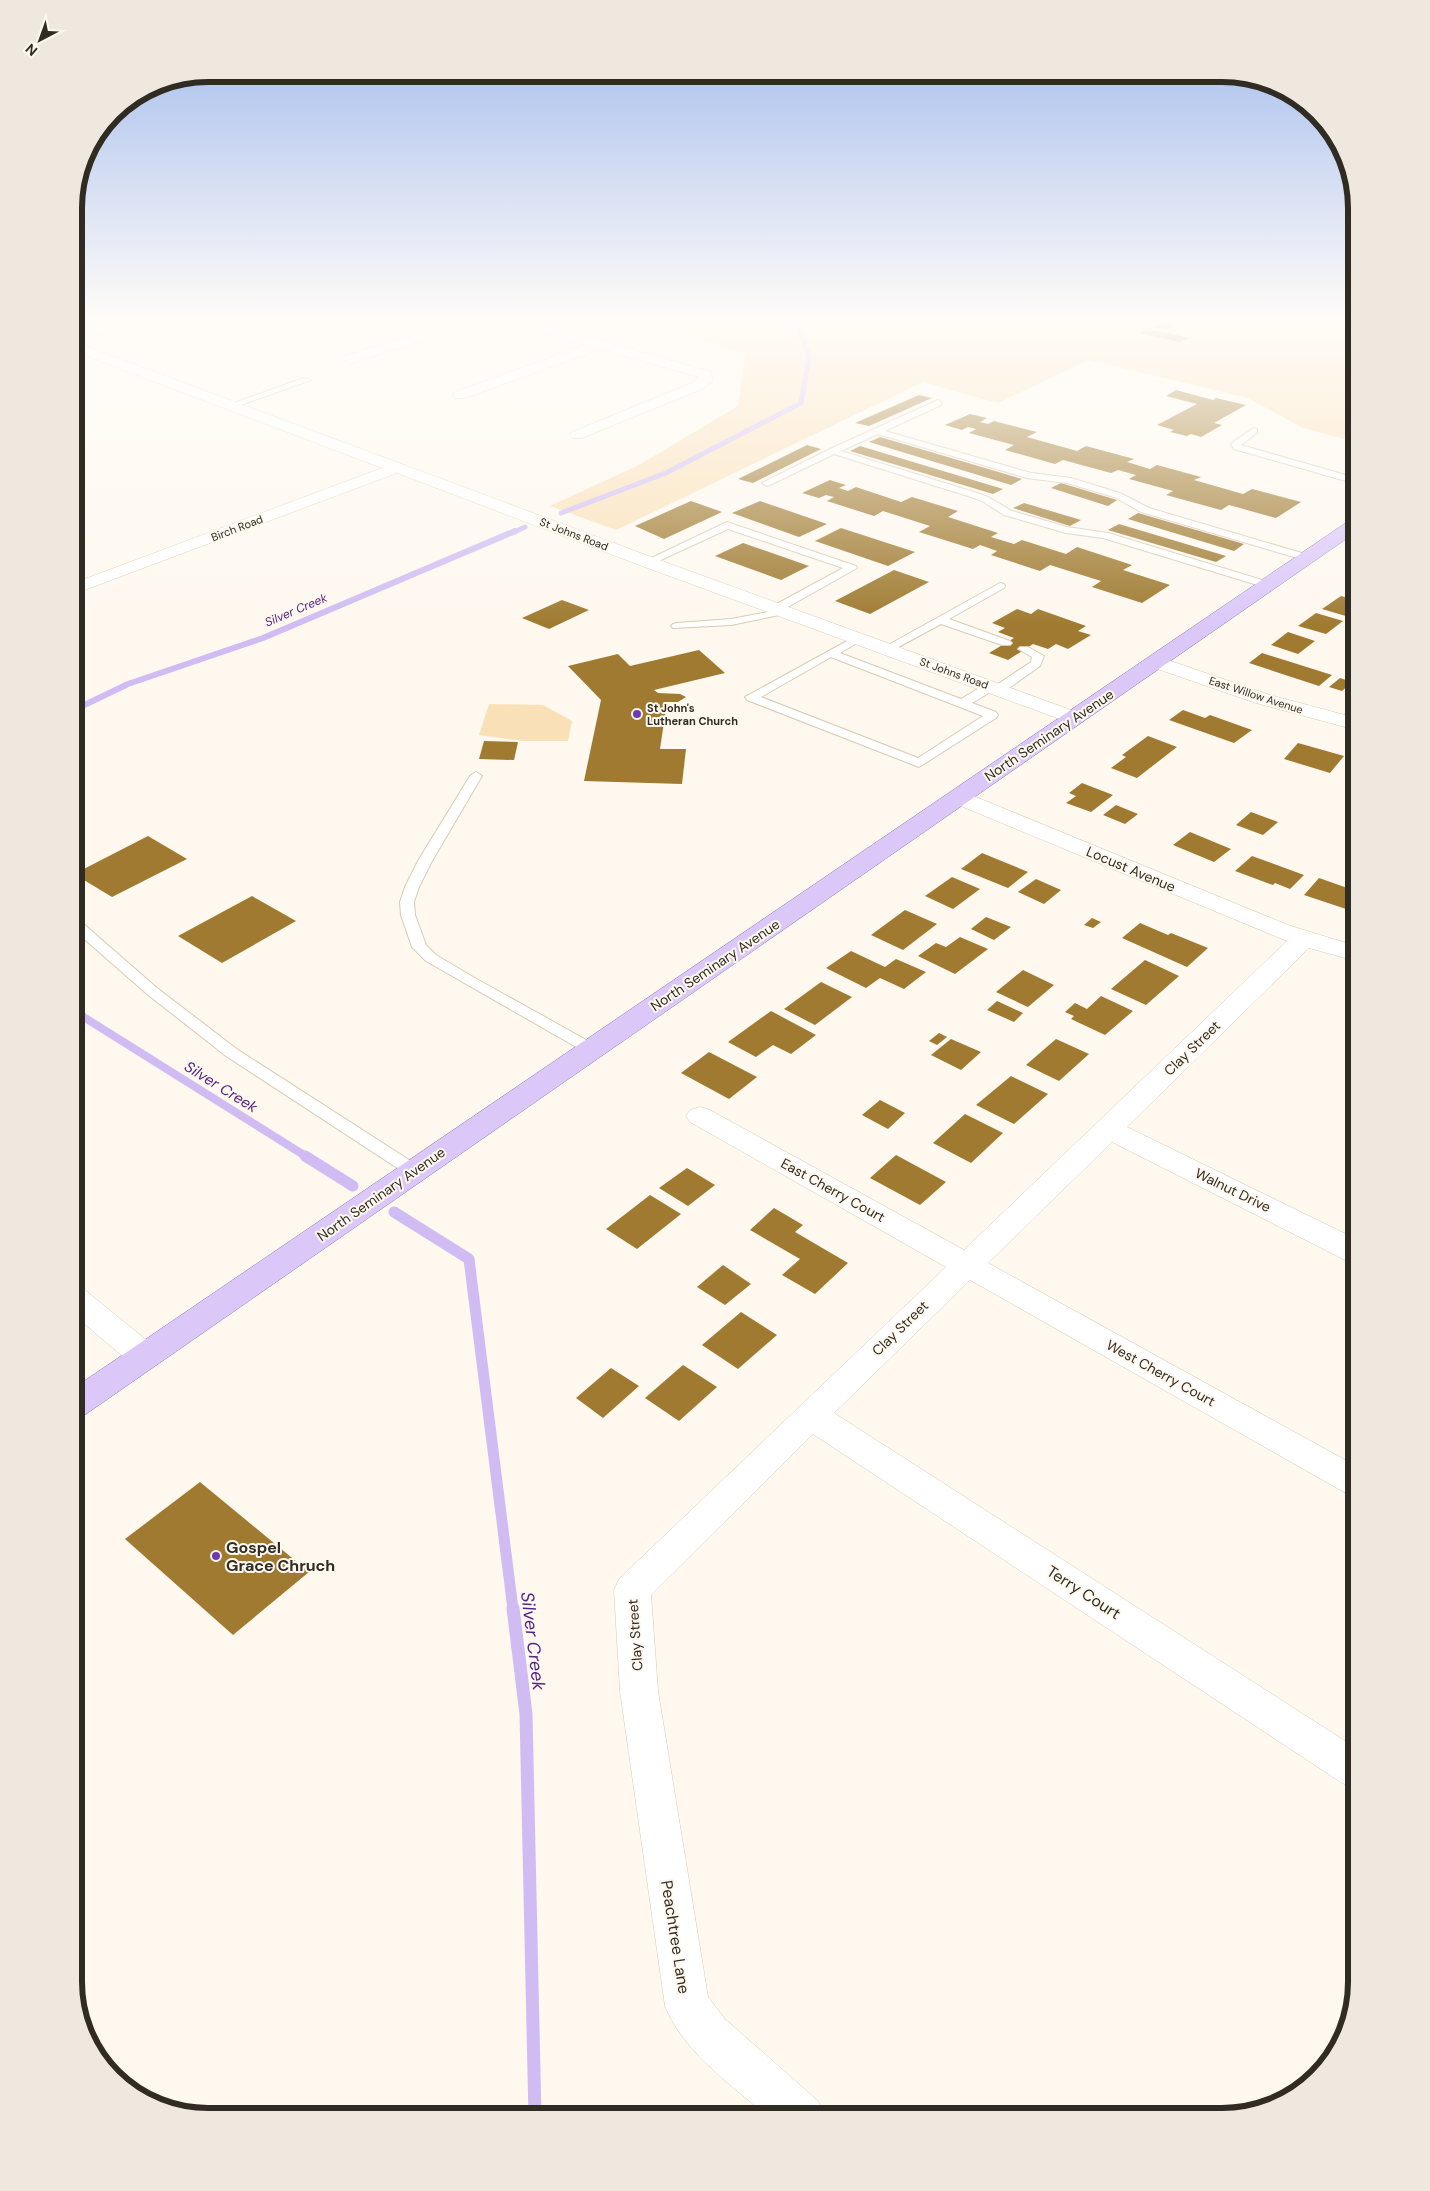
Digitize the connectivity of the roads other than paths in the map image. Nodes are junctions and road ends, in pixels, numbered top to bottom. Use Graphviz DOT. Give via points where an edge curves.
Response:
graph roads {
  1 [pos="278,422"];
  2 [pos="608,422"];
  3 [pos="896,422"];
  4 [pos="877,431"];
  5 [pos="1254,431"];
  6 [pos="577,435"];
  7 [pos="833,451"];
  8 [pos="399,467"];
  9 [pos="1348,479"];
  10 [pos="767,483"];
  11 [pos="1348,530"];
  12 [pos="1308,558"];
  13 [pos="648,562"];
  14 [pos="83,585"];
  15 [pos="1268,585"];
  16 [pos="1000,586"];
  17 [pos="781,610"];
  18 [pos="941,620"];
  19 [pos="677,626"];
  20 [pos="858,638"];
  21 [pos="1006,643"];
  22 [pos="887,649"];
  23 [pos="1024,649"];
  24 [pos="830,653"];
  25 [pos="1156,662"];
  26 [pos="994,688"];
  27 [pos="963,703"];
  28 [pos="1075,718"];
  29 [pos="1348,722"];
  30 [pos="476,776"];
  31 [pos="959,797"];
  32 [pos="83,930"];
  33 [pos="1304,939"];
  34 [pos="1348,952"];
  35 [pos="591,1050"];
  36 [pos="700,1116"];
  37 [pos="1109,1129"];
  38 [pos="414,1172"];
  39 [pos="1348,1248"];
  40 [pos="967,1264"];
  41 [pos="82,1305"];
  42 [pos="144,1356"];
  43 [pos="82,1398"];
  44 [pos="811,1415"];
  45 [pos="1348,1478"];
  46 [pos="1348,1765"];
  47 [pos="659,1829"];
  48 [pos="792,2108"];
  1 -- 8 [label="street, St Johns Road"];
  2 -- 6 [label="street"];
  3 -- 4 [label="lane"];
  4 -- 7 [label="lane"];
  4 -- 12 [label="lane" via="1030,476 1068,480 1109,492 1145,510"];
  5 -- 9 [label="lane" via="1237,446"];
  7 -- 10 [label="lane"];
  7 -- 15 [label="lane" via="974,495 1008,514 1066,530 1104,535"];
  8 -- 13 [label="street, St Johns Road"];
  8 -- 14 [label="street, Birch Road"];
  11 -- 12 [label="main road, North Seminary Avenue"];
  12 -- 15 [label="main road, North Seminary Avenue"];
  13 -- 17 [label="street, St Johns Road"];
  13 -- 17 [label="lane" via="727,525 852,568"];
  15 -- 25 [label="main road, North Seminary Avenue"];
  16 -- 18 [label="lane"];
  17 -- 19 [label="lane" via="756,620"];
  17 -- 20 [label="street, St Johns Road"];
  18 -- 21 [label="lane"];
  18 -- 22 [label="lane"];
  20 -- 22 [label="street, St Johns Road"];
  20 -- 24 [label="lane"];
  22 -- 26 [label="street, St Johns Road"];
  23 -- 26 [label="lane" via="1038,656 1036,664"];
  24 -- 27 [label="lane"];
  24 -- 27 [label="lane" via="750,696 919,762 992,715"];
  25 -- 28 [label="main road, North Seminary Avenue"];
  25 -- 29 [label="street, East Willow Avenue" via="1263,699"];
  26 -- 27 [label="lane"];
  26 -- 28 [label="street, St Johns Road"];
  28 -- 31 [label="main road, North Seminary Avenue"];
  30 -- 35 [label="lane" via="425,861 407,902 419,947 476,985"];
  31 -- 33 [label="street, Locust Avenue"];
  31 -- 35 [label="main road, North Seminary Avenue"];
  32 -- 38 [label="lane" via="152,991 232,1053"];
  33 -- 34 [label="street"];
  33 -- 37 [label="street, Clay Street"];
  35 -- 38 [label="main road, North Seminary Avenue"];
  36 -- 40 [label="street, East Cherry Court"];
  37 -- 39 [label="street, Walnut Drive"];
  37 -- 40 [label="street, Clay Street"];
  38 -- 42 [label="main road, North Seminary Avenue"];
  40 -- 44 [label="street, Clay Street"];
  40 -- 45 [label="street, West Cherry Court"];
  41 -- 42 [label="street"];
  42 -- 43 [label="main road, North Seminary Avenue"];
  44 -- 46 [label="street, Terry Court"];
  44 -- 47 [label="street, Clay Street" via="632,1590 640,1691"];
  47 -- 48 [label="street, Peachtree Lane" via="687,2006 709,2035"];
}
